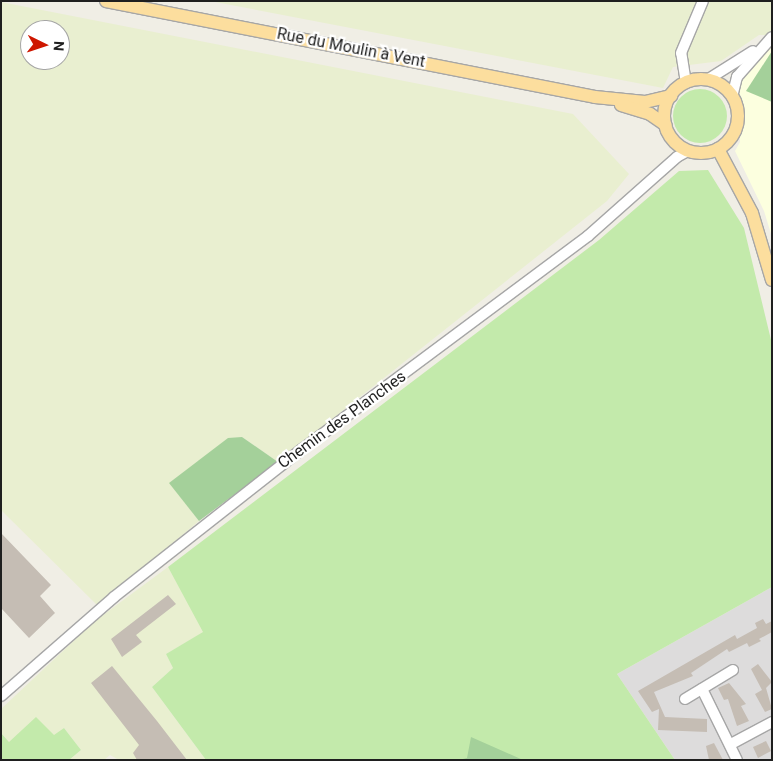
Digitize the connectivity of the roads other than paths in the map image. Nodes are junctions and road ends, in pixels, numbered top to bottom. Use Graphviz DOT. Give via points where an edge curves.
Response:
graph roads {
  1 [pos="106,1"];
  2 [pos="703,1"];
  3 [pos="768,40"];
  4 [pos="707,80"];
  5 [pos="686,83"];
  6 [pos="595,96"];
  7 [pos="671,96"];
  8 [pos="732,97"];
  9 [pos="666,125"];
  10 [pos="718,149"];
  11 [pos="688,151"];
  12 [pos="772,280"];
  13 [pos="733,670"];
  14 [pos="702,689"];
  15 [pos="1,696"];
  16 [pos="686,699"];
  17 [pos="772,722"];
  18 [pos="731,744"];
  19 [pos="737,760"];
  1 -- 6 [label="main road, Rue du Moulin à Vent"];
  2 -- 5 [label="street" via="681,53"];
  3 -- 4 [label="street"];
  3 -- 8 [label="street" via="737,77"];
  4 -- 5 [label="main road"];
  4 -- 8 [label="main road" via="717,83"];
  5 -- 7 [label="main road"];
  6 -- 7 [label="main road" via="645,102"];
  6 -- 9 [label="main road" via="650,114"];
  7 -- 9 [label="main road" via="664,113"];
  8 -- 10 [label="main road" via="737,111 736,128"];
  9 -- 11 [label="main road" via="671,137"];
  10 -- 11 [label="main road"];
  10 -- 12 [label="main road" via="752,212"];
  11 -- 15 [label="street, Chemin des Planches" via="677,157 588,236 301,450 114,597"];
  13 -- 14 [label="street"];
  14 -- 16 [label="street"];
  14 -- 18 [label="street"];
  17 -- 18 [label="street"];
  18 -- 19 [label="street"];
}
